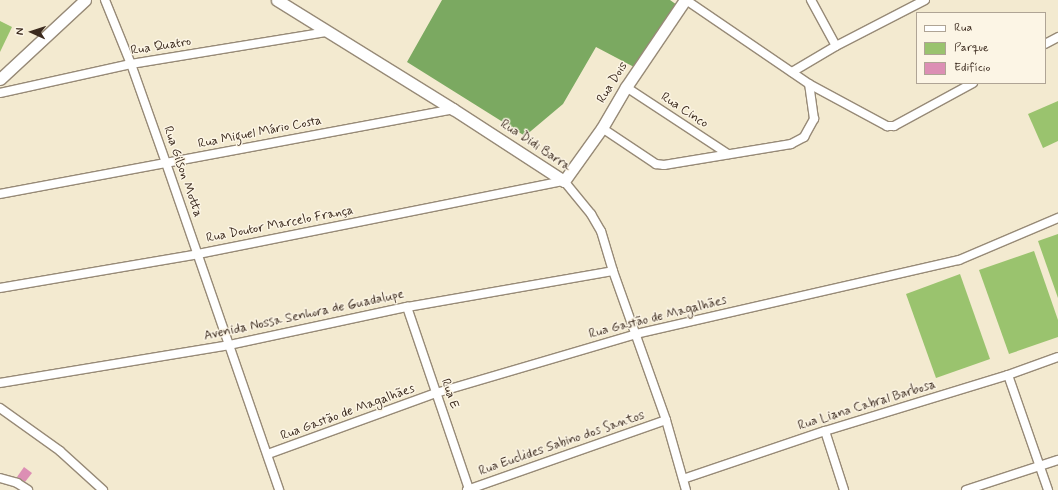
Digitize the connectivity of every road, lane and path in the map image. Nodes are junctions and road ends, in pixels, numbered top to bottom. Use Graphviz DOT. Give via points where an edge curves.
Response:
graph roads {
  1 [pos="85,0"];
  2 [pos="105,0"];
  3 [pos="277,0"];
  4 [pos="685,0"];
  5 [pos="811,0"];
  6 [pos="924,0"];
  7 [pos="327,32"];
  8 [pos="1058,37"];
  9 [pos="1046,43"];
  10 [pos="836,46"];
  11 [pos="131,64"];
  12 [pos="792,72"];
  13 [pos="0,79"];
  14 [pos="809,84"];
  15 [pos="971,84"];
  16 [pos="626,87"];
  17 [pos="0,93"];
  18 [pos="453,109"];
  19 [pos="602,128"];
  20 [pos="728,154"];
  21 [pos="166,163"];
  22 [pos="564,180"];
  23 [pos="0,194"];
  24 [pos="1058,218"];
  25 [pos="198,254"];
  26 [pos="613,271"];
  27 [pos="0,288"];
  28 [pos="407,307"];
  29 [pos="636,334"];
  30 [pos="229,345"];
  31 [pos="1058,357"];
  32 [pos="1008,375"];
  33 [pos="0,383"];
  34 [pos="436,393"];
  35 [pos="0,408"];
  36 [pos="666,420"];
  37 [pos="825,431"];
  38 [pos="268,454"];
  39 [pos="1058,460"];
  40 [pos="1040,466"];
  41 [pos="0,478"];
  42 [pos="683,479"];
  43 [pos="28,490"];
  44 [pos="103,490"];
  45 [pos="278,490"];
  46 [pos="468,490"];
  47 [pos="686,490"];
  48 [pos="844,490"];
  49 [pos="966,490"];
  50 [pos="1048,490"];
  1 -- 13 [label="street"];
  2 -- 11 [label="street, Rua Gilson Motta"];
  3 -- 7 [label="street, Rua Didi Barra"];
  4 -- 12 [label="street"];
  4 -- 16 [label="street, Rua Dois"];
  5 -- 10 [label="street"];
  6 -- 10 [label="street"];
  7 -- 11 [label="street, Rua Quatro"];
  7 -- 18 [label="street, Rua Didi Barra"];
  8 -- 9 [label="street"];
  10 -- 12 [label="street"];
  11 -- 17 [label="street, Rua Quatro"];
  11 -- 21 [label="street, Rua Gilson Motta"];
  12 -- 14 [label="street"];
  14 -- 15 [label="street" via="890,126"];
  14 -- 20 [label="street" via="814,119 804,137 791,144"];
  16 -- 19 [label="street, Rua Dois"];
  16 -- 20 [label="street, Rua Cinco"];
  18 -- 21 [label="street, Rua Miguel Mário Costa"];
  18 -- 22 [label="street, Rua Didi Barra"];
  19 -- 20 [label="street" via="656,164 664,165"];
  19 -- 22 [label="street, Rua Dois"];
  21 -- 23 [label="street, Rua Miguel Mário Costa"];
  21 -- 25 [label="street, Rua Gilson Motta"];
  22 -- 25 [label="street, Rua Doutor Marcelo França"];
  22 -- 26 [label="street, Rua Didi Barra" via="601,230"];
  24 -- 29 [label="street, Rua Gastão de Magalhães" via="959,260"];
  25 -- 27 [label="street, Rua Doutor Marcelo França"];
  25 -- 30 [label="street, Rua Gilson Motta"];
  26 -- 28 [label="street, Avenida Nossa Senhora de Guadalupe"];
  26 -- 29 [label="street, Rua Didi Barra"];
  28 -- 30 [label="street, Avenida Nossa Senhora de Guadalupe"];
  28 -- 34 [label="street, Rua E"];
  29 -- 34 [label="street, Rua Gastão de Magalhães"];
  29 -- 36 [label="street, Rua Didi Barra"];
  30 -- 33 [label="street, Avenida Nossa Senhora de Guadalupe"];
  30 -- 38 [label="street, Rua Gilson Motta"];
  31 -- 32 [label="street, Rua Liana Cabral Barbosa"];
  32 -- 37 [label="street, Rua Liana Cabral Barbosa"];
  32 -- 40 [label="street"];
  34 -- 38 [label="street, Rua Gastão de Magalhães"];
  34 -- 46 [label="street, Rua E"];
  35 -- 44 [label="street" via="60,451"];
  36 -- 42 [label="street, Rua Didi Barra"];
  36 -- 46 [label="street, Rua Euclides Sabino dos Santos"];
  37 -- 42 [label="street, Rua Liana Cabral Barbosa"];
  37 -- 48 [label="street"];
  38 -- 45 [label="street, Rua Gilson Motta"];
  39 -- 40 [label="street"];
  40 -- 49 [label="street"];
  40 -- 50 [label="street"];
  41 -- 43 [label="street" via="17,483"];
  42 -- 47 [label="street, Rua Didi Barra"];
}
